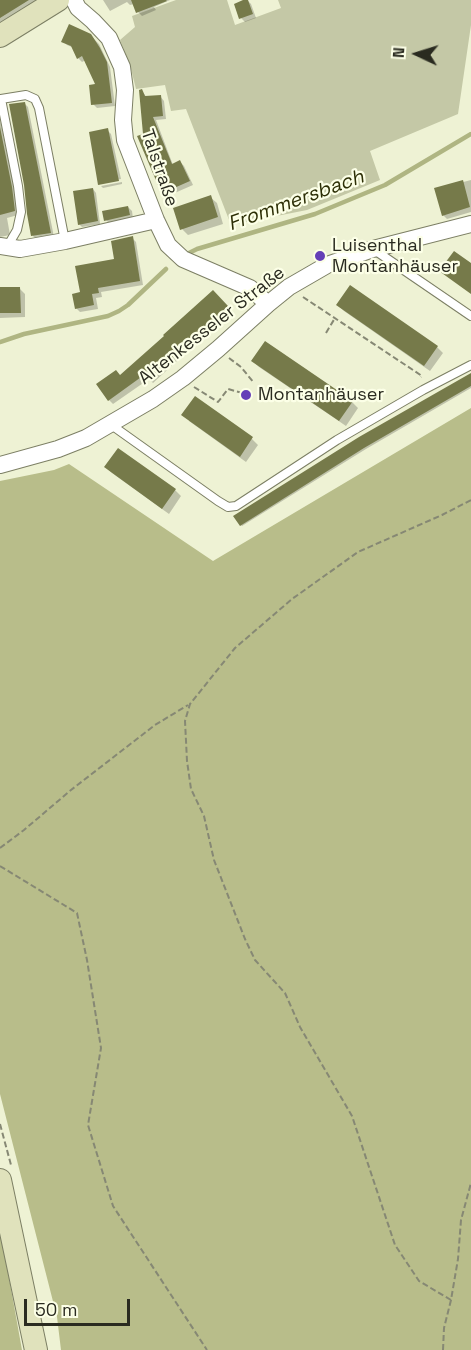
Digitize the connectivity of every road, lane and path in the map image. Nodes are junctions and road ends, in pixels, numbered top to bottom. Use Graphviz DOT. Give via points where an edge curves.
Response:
graph roads {
  1 [pos="58,0"];
  2 [pos="74,0"];
  3 [pos="0,36"];
  4 [pos="156,220"];
  5 [pos="471,224"];
  6 [pos="65,241"];
  7 [pos="3,246"];
  8 [pos="373,249"];
  9 [pos="300,294"];
  10 [pos="268,304"];
  11 [pos="471,316"];
  12 [pos="335,318"];
  13 [pos="326,333"];
  14 [pos="232,361"];
  15 [pos="471,365"];
  16 [pos="417,381"];
  17 [pos="254,383"];
  18 [pos="200,391"];
  19 [pos="246,394"];
  20 [pos="110,424"];
  21 [pos="0,465"];
  22 [pos="471,500"];
  23 [pos="190,704"];
  24 [pos="0,848"];
  25 [pos="0,866"];
  26 [pos="0,1180"];
  27 [pos="471,1183"];
  28 [pos="451,1300"];
  29 [pos="36,1350"];
  30 [pos="207,1350"];
  31 [pos="443,1350"];
  1 -- 3 [label="street"];
  2 -- 4 [label="street, Talstraße" via="109,38 122,67 125,140"];
  4 -- 6 [label="street"];
  4 -- 10 [label="street, Talstraße" via="168,244 183,259 250,288"];
  5 -- 8 [label="street, Altenkesseler Straße"];
  6 -- 7 [label="street" via="20,249"];
  6 -- 7 [label="lane" via="39,108 35,99 26,95 1,99 21,212 17,230"];
  8 -- 10 [label="street, Altenkesseler Straße" via="327,265"];
  8 -- 11 [label="lane"];
  9 -- 12 [label="path"];
  10 -- 20 [label="street, Altenkesseler Straße" via="183,378"];
  12 -- 13 [label="path"];
  12 -- 16 [label="path" via="422,376"];
  14 -- 17 [label="path"];
  15 -- 20 [label="lane" via="337,440 236,506 228,507"];
  18 -- 19 [label="path" via="218,402 228,389"];
  20 -- 21 [label="street, Altenkesseler Straße" via="58,449"];
  22 -- 23 [label="path" via="358,552 292,599 235,648"];
  23 -- 24 [label="path" via="155,725"];
  23 -- 28 [label="path" via="185,734 191,789 204,816 214,860 245,939 255,960 285,993 300,1027 352,1116 395,1245 419,1281"];
  25 -- 30 [label="path" via="77,913 101,1048 88,1125 113,1206"];
  26 -- 29 [label="street"];
  27 -- 28 [label="path" via="460,1220"];
  28 -- 31 [label="path"];
}
